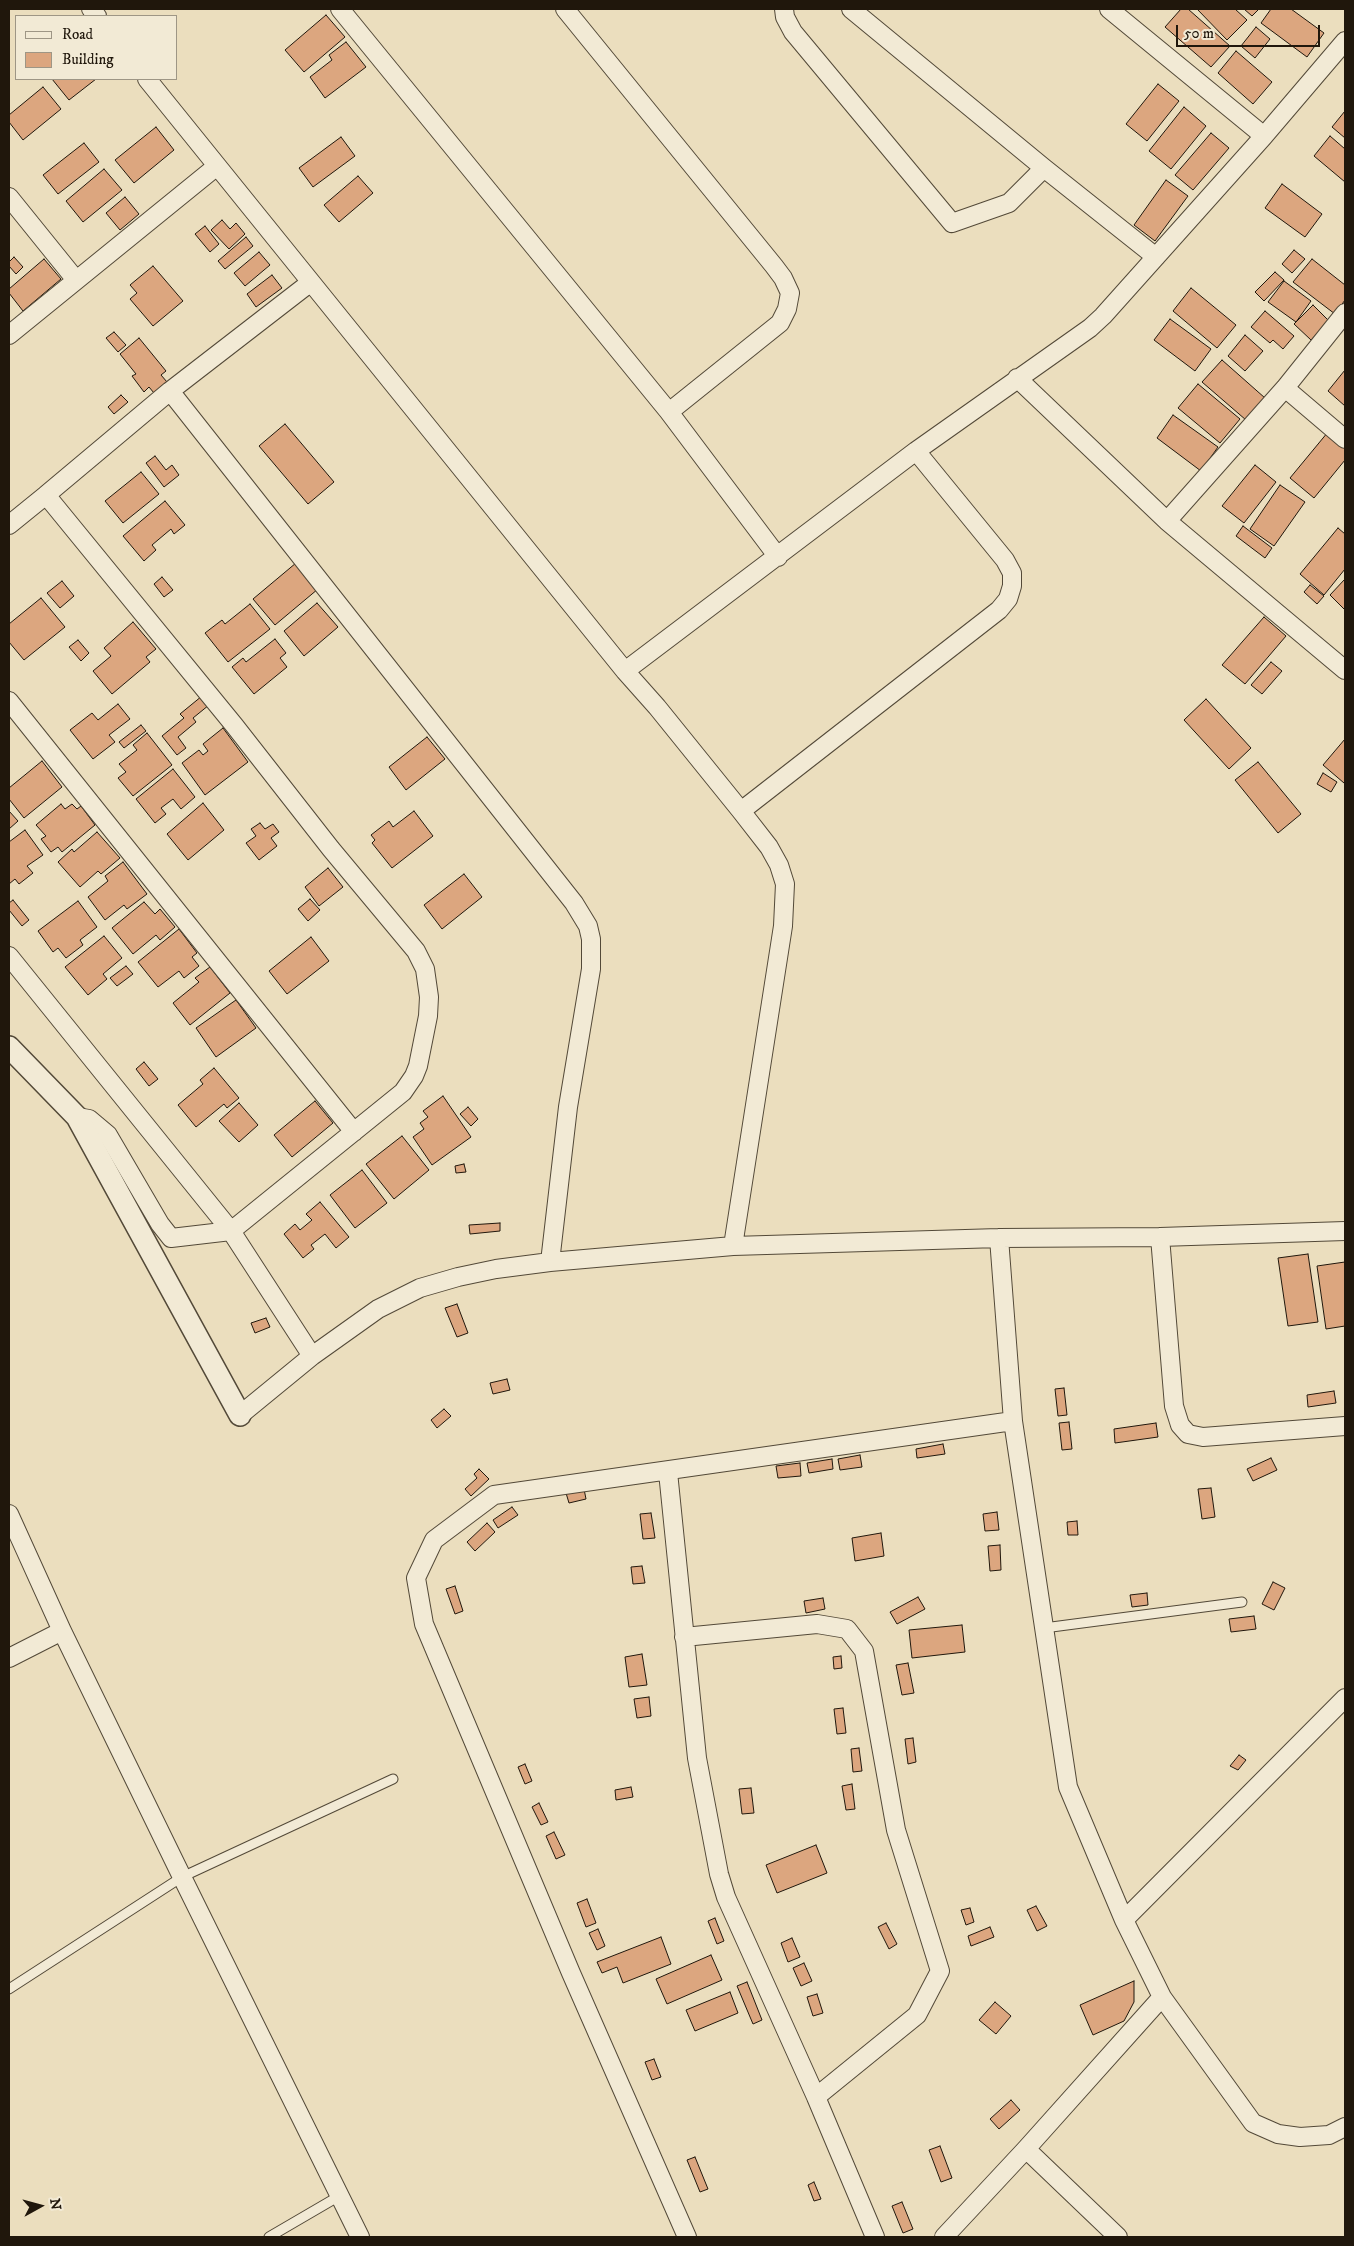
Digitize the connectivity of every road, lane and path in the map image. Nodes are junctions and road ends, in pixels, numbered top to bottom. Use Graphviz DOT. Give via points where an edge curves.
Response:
graph roads {
  1 [pos="340,9"];
  2 [pos="565,9"];
  3 [pos="784,9"];
  4 [pos="851,9"];
  5 [pos="1119,12"];
  6 [pos="1345,41"];
  7 [pos="148,80"];
  8 [pos="1264,136"];
  9 [pos="217,166"];
  10 [pos="1044,168"];
  11 [pos="9,197"];
  12 [pos="1156,257"];
  13 [pos="76,280"];
  14 [pos="311,282"];
  15 [pos="1345,313"];
  16 [pos="9,335"];
  17 [pos="1017,378"];
  18 [pos="1285,388"];
  19 [pos="170,391"];
  20 [pos="669,412"];
  21 [pos="1345,440"];
  22 [pos="916,451"];
  23 [pos="46,495"];
  24 [pos="1167,521"];
  25 [pos="9,526"];
  26 [pos="778,557"];
  27 [pos="1345,670"];
  28 [pos="625,671"];
  29 [pos="9,701"];
  30 [pos="741,811"];
  31 [pos="9,956"];
  32 [pos="9,1047"];
  33 [pos="77,1117"];
  34 [pos="354,1132"];
  35 [pos="231,1231"];
  36 [pos="1345,1231"];
  37 [pos="1160,1236"];
  38 [pos="999,1238"];
  39 [pos="733,1246"];
  40 [pos="550,1262"];
  41 [pos="312,1356"];
  42 [pos="240,1415"];
  43 [pos="1013,1421"];
  44 [pos="1345,1426"];
  45 [pos="668,1472"];
  46 [pos="9,1514"];
  47 [pos="1242,1602"];
  48 [pos="1044,1628"];
  49 [pos="62,1631"];
  50 [pos="684,1637"];
  51 [pos="9,1658"];
  52 [pos="1345,1698"];
  53 [pos="393,1780"];
  54 [pos="182,1877"];
  55 [pos="1124,1920"];
  56 [pos="9,1989"];
  57 [pos="1162,1997"];
  58 [pos="816,2097"];
  59 [pos="1345,2127"];
  60 [pos="1026,2149"];
  61 [pos="341,2195"];
  62 [pos="269,2237"];
  63 [pos="360,2237"];
  64 [pos="687,2237"];
  65 [pos="875,2237"];
  66 [pos="944,2237"];
  67 [pos="1118,2237"];
  1 -- 20 [label="street"];
  2 -- 20 [label="street" via="774,266 790,294 780,323"];
  3 -- 10 [label="street" via="793,32 952,223 1009,203"];
  4 -- 10 [label="street"];
  5 -- 8 [label="street"];
  6 -- 8 [label="street"];
  7 -- 9 [label="street"];
  8 -- 12 [label="street"];
  9 -- 13 [label="street"];
  9 -- 14 [label="street"];
  10 -- 12 [label="street"];
  11 -- 13 [label="street"];
  12 -- 17 [label="street" via="1090,328"];
  13 -- 16 [label="street"];
  14 -- 19 [label="street"];
  14 -- 28 [label="street"];
  15 -- 18 [label="street"];
  17 -- 22 [label="street"];
  17 -- 24 [label="street"];
  18 -- 21 [label="street"];
  18 -- 24 [label="street"];
  19 -- 23 [label="street"];
  19 -- 40 [label="street" via="574,903 588,926 591,969 568,1107"];
  20 -- 26 [label="street"];
  22 -- 26 [label="street"];
  22 -- 30 [label="street" via="1005,560 1012,573 1008,599 999,610"];
  23 -- 25 [label="street"];
  23 -- 34 [label="street" via="420,959 429,998 414,1076 402,1092"];
  24 -- 27 [label="street"];
  26 -- 28 [label="street"];
  28 -- 30 [label="street"];
  29 -- 34 [label="street"];
  30 -- 39 [label="street" via="779,865 785,884 785,901"];
  31 -- 35 [label="street"];
  32 -- 33 [label="street"];
  33 -- 35 [label="street" via="89,1119 108,1134 171,1238"];
  33 -- 42 [label="street"];
  34 -- 35 [label="street"];
  35 -- 41 [label="street"];
  36 -- 37 [label="street"];
  37 -- 38 [label="street"];
  37 -- 44 [label="street" via="1174,1406 1180,1425 1188,1434 1210,1437"];
  38 -- 39 [label="street"];
  38 -- 43 [label="street"];
  39 -- 40 [label="street"];
  40 -- 41 [label="street" via="458,1277 420,1288 378,1309"];
  41 -- 42 [label="street"];
  43 -- 45 [label="street"];
  43 -- 48 [label="street"];
  45 -- 50 [label="street"];
  45 -- 64 [label="street" via="494,1495 434,1540 416,1578 424,1624 571,1973"];
  46 -- 49 [label="street"];
  47 -- 48 [label="lane"];
  48 -- 55 [label="street" via="1068,1787"];
  49 -- 51 [label="street"];
  49 -- 54 [label="street"];
  50 -- 58 [label="street" via="697,1758 719,1874 726,1897"];
  50 -- 58 [label="street" via="817,1624 847,1629 864,1651 896,1830 940,1971 918,2015"];
  52 -- 55 [label="street"];
  53 -- 54 [label="lane"];
  54 -- 56 [label="lane"];
  54 -- 61 [label="street"];
  55 -- 57 [label="street"];
  57 -- 59 [label="street" via="1253,2122 1278,2134 1300,2137 1329,2135"];
  57 -- 60 [label="street"];
  58 -- 65 [label="street"];
  60 -- 66 [label="street"];
  60 -- 67 [label="street"];
  61 -- 62 [label="lane"];
  61 -- 63 [label="street"];
}
